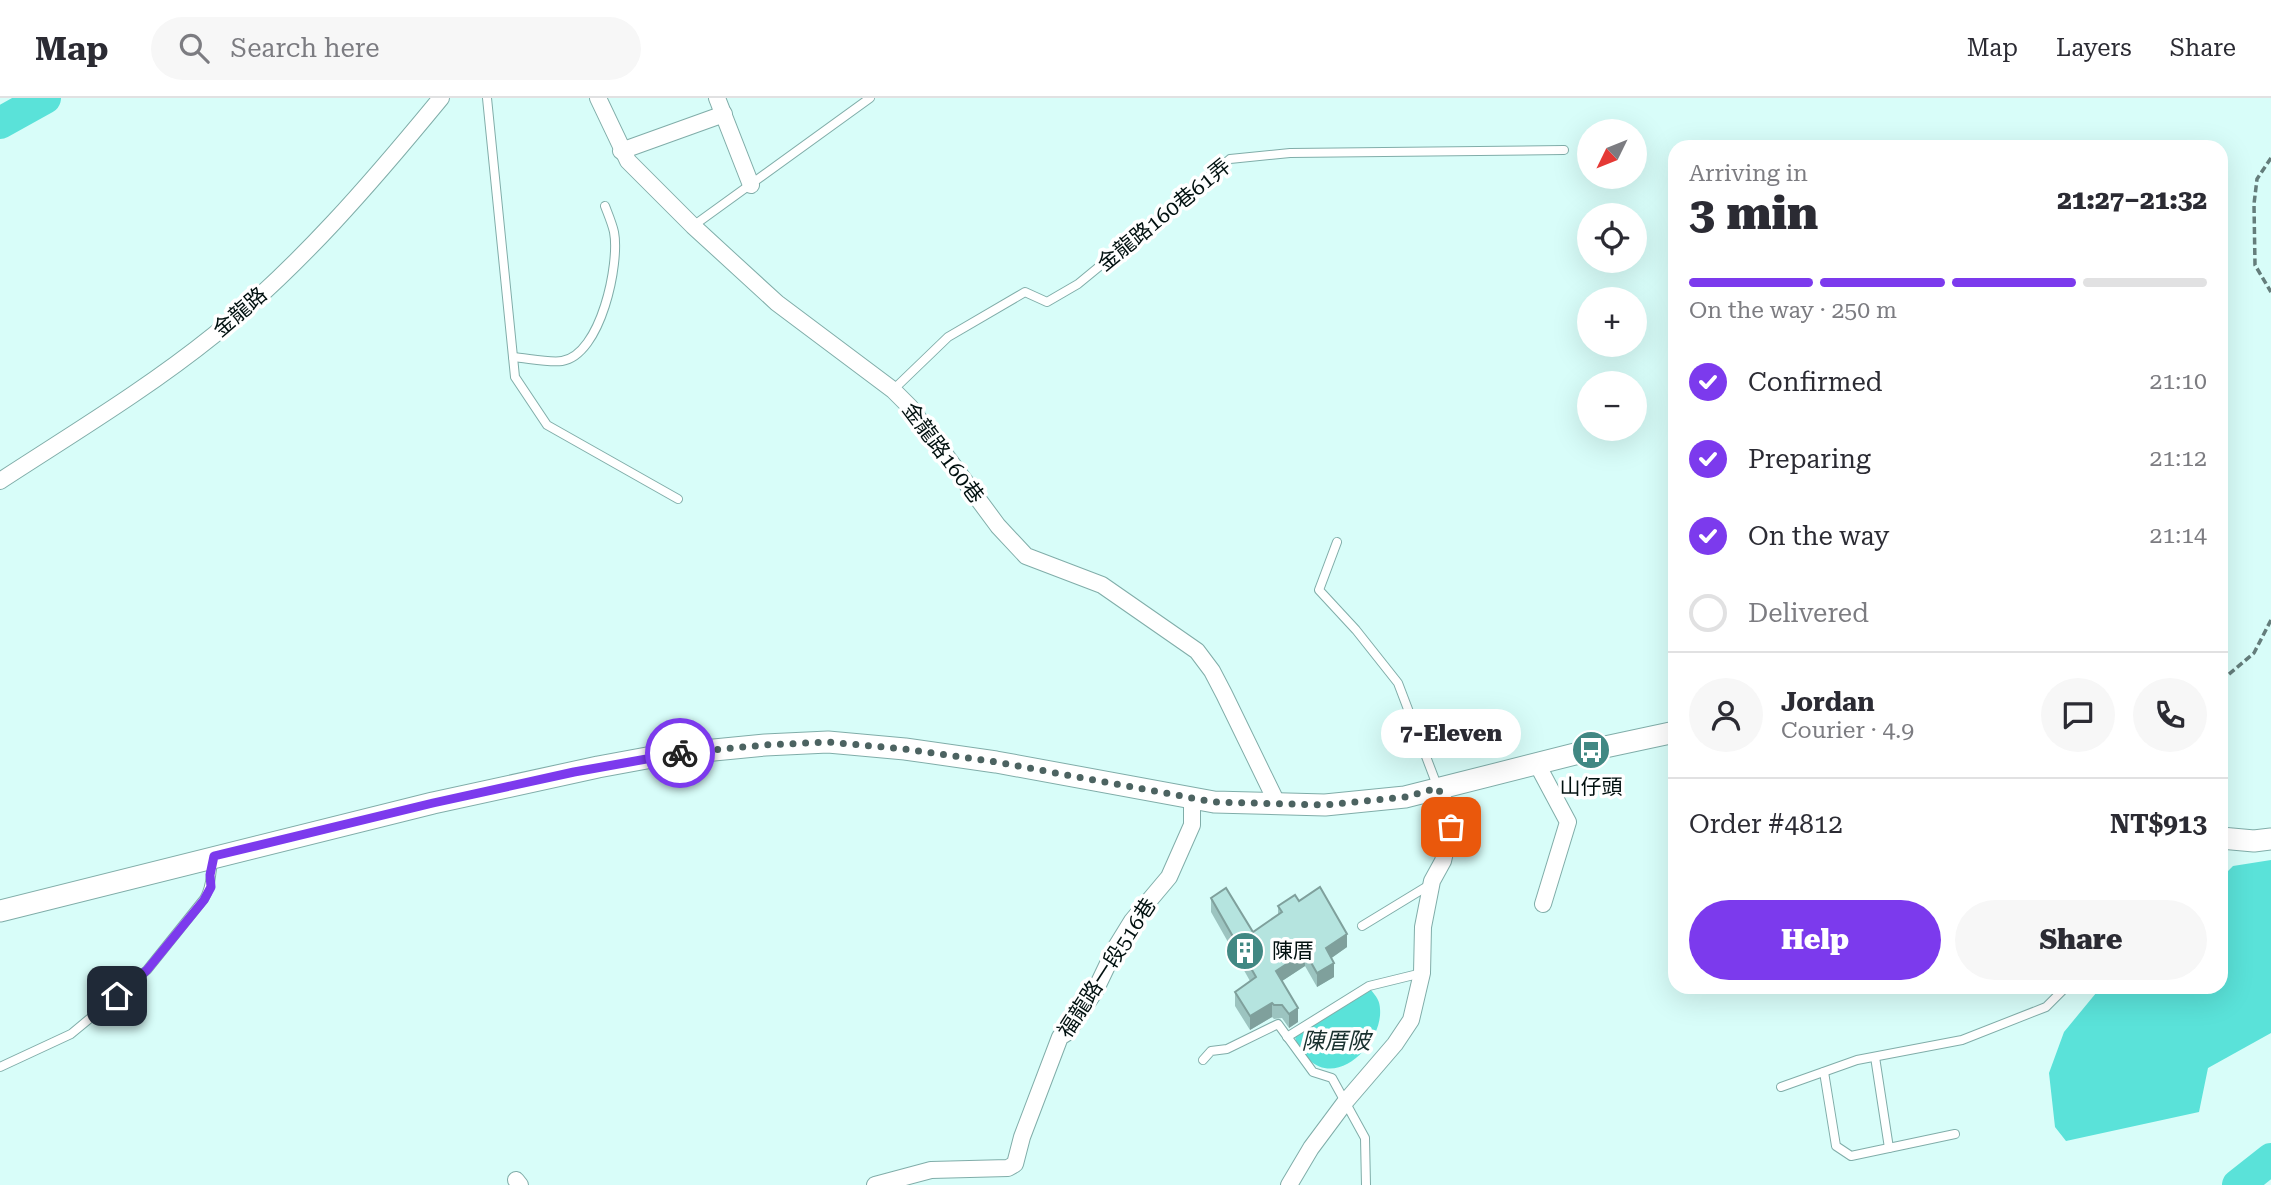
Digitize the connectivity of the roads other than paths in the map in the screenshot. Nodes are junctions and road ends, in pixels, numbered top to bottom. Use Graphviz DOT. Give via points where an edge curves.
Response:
graph roads {
  1 [pos="441,98"];
  2 [pos="487,98"];
  3 [pos="598,98"];
  4 [pos="870,98"];
  5 [pos="721,103"];
  6 [pos="1564,150"];
  7 [pos="621,151"];
  8 [pos="751,185"];
  9 [pos="605,206"];
  10 [pos="692,226"];
  11 [pos="513,357"];
  12 [pos="893,390"];
  13 [pos="0,481"];
  14 [pos="678,499"];
  15 [pos="1337,542"];
  16 [pos="1668,734"];
  17 [pos="1537,764"];
  18 [pos="1438,788"];
  19 [pos="1192,799"];
  20 [pos="1277,803"];
  21 [pos="2271,839"];
  22 [pos="2228,840"];
  23 [pos="214,856"];
  24 [pos="1431,884"];
  25 [pos="1543,904"];
  26 [pos="0,911"];
  27 [pos="1362,926"];
  28 [pos="1422,973"];
  29 [pos="2059,994"];
  30 [pos="1287,1037"];
  31 [pos="1875,1056"];
  32 [pos="1203,1060"];
  33 [pos="0,1067"];
  34 [pos="1824,1072"];
  35 [pos="1782,1087"];
  36 [pos="1346,1101"];
  37 [pos="1955,1135"];
  38 [pos="1889,1148"];
  39 [pos="875,1185"];
  40 [pos="1289,1185"];
  41 [pos="1366,1185"];
  1 -- 13 [label="street, 金龍路" via="339,216 217,333 167,372"];
  2 -- 11 [label="lane"];
  3 -- 7 [label="street, 金龍路160巷"];
  4 -- 8 [label="lane"];
  5 -- 7 [label="street"];
  5 -- 8 [label="street"];
  6 -- 12 [label="lane, 金龍路160巷61弄" via="1290,153 1230,159 1078,284 1047,302 1025,292 948,337"];
  7 -- 10 [label="street, 金龍路160巷"];
  8 -- 10 [label="lane"];
  9 -- 11 [label="lane" via="614,233 614,265 598,325 586,347 563,361"];
  10 -- 12 [label="street, 金龍路160巷" via="777,303"];
  11 -- 14 [label="lane" via="515,377 547,425"];
  12 -- 20 [label="street, 金龍路160巷" via="1026,556 1101,585 1197,651 1212,671"];
  15 -- 18 [label="lane" via="1319,590 1398,683"];
  16 -- 17 [label="main road"];
  17 -- 18 [label="main road"];
  17 -- 25 [label="street" via="1568,822"];
  18 -- 20 [label="main road" via="1405,797 1325,805"];
  18 -- 24 [label="street" via="1451,827 1443,861"];
  19 -- 20 [label="main road"];
  19 -- 23 [label="main road" via="905,749 828,742 765,745 598,767"];
  19 -- 39 [label="street, 福龍路一段516巷" via="1192,825 1169,877 1132,921 1095,991 1060,1037 1015,1164 931,1170"];
  21 -- 22 [label="main road"];
  23 -- 26 [label="main road"];
  23 -- 33 [label="lane" via="211,887 204,900 147,970 71,1034"];
  24 -- 27 [label="lane"];
  24 -- 28 [label="street" via="1423,927"];
  28 -- 30 [label="lane" via="1369,986"];
  28 -- 36 [label="street" via="1411,1020"];
  29 -- 31 [label="lane" via="2046,1007 1962,1040"];
  30 -- 32 [label="lane" via="1278,1024 1227,1049 1211,1051"];
  30 -- 36 [label="lane" via="1313,1072 1332,1078"];
  31 -- 34 [label="lane"];
  31 -- 38 [label="lane"];
  34 -- 35 [label="lane"];
  34 -- 38 [label="lane" via="1836,1146 1851,1156"];
  36 -- 40 [label="street"];
  36 -- 41 [label="lane" via="1365,1138"];
  37 -- 38 [label="lane"];
}
